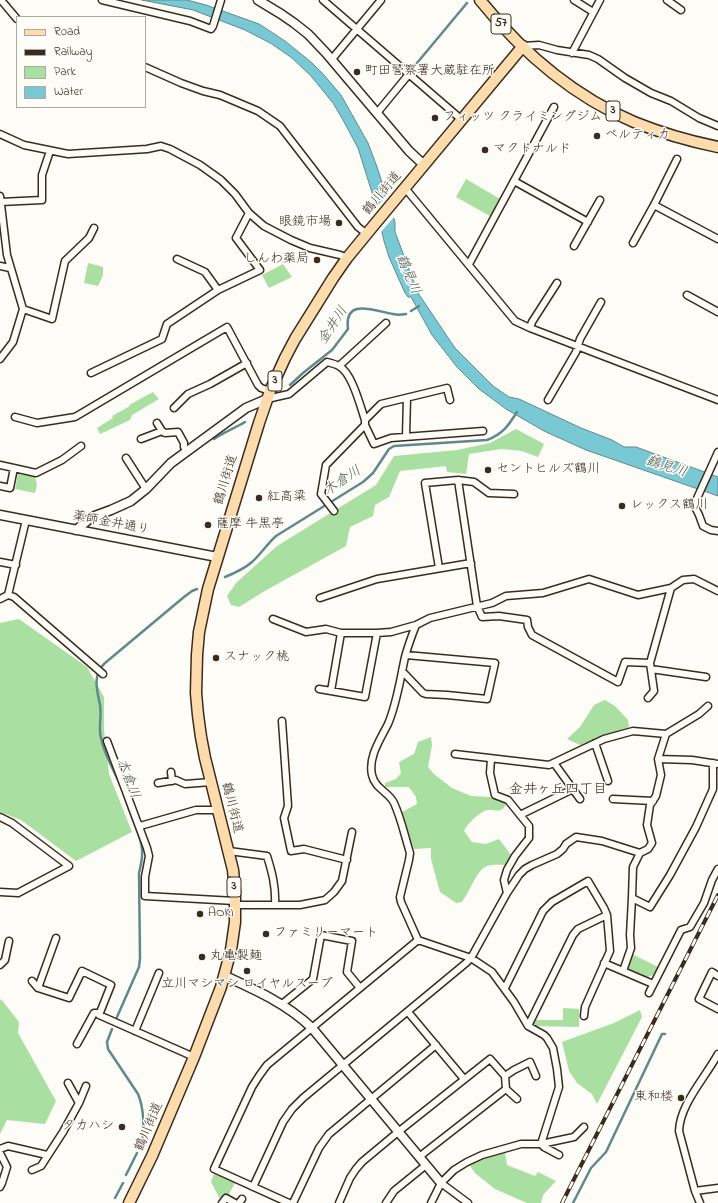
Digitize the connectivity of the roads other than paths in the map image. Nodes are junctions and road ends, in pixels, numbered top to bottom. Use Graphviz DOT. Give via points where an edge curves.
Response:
graph roads {
  1 [pos="0,0"];
  2 [pos="102,0"];
  3 [pos="258,0"];
  4 [pos="323,0"];
  5 [pos="381,0"];
  6 [pos="480,0"];
  7 [pos="574,0"];
  8 [pos="600,0"];
  9 [pos="667,0"];
  10 [pos="221,1"];
  11 [pos="681,10"];
  12 [pos="593,12"];
  13 [pos="16,18"];
  14 [pos="357,29"];
  15 [pos="523,46"];
  16 [pos="572,53"];
  17 [pos="332,59"];
  18 [pos="146,67"];
  19 [pos="409,74"];
  20 [pos="554,107"];
  21 [pos="377,113"];
  22 [pos="462,120"];
  23 [pos="718,126"];
  24 [pos="0,134"];
  25 [pos="718,147"];
  26 [pos="50,151"];
  27 [pos="677,159"];
  28 [pos="424,165"];
  29 [pos="514,181"];
  30 [pos="405,188"];
  31 [pos="0,200"];
  32 [pos="600,200"];
  33 [pos="654,205"];
  34 [pos="249,213"];
  35 [pos="588,222"];
  36 [pos="94,228"];
  37 [pos="367,234"];
  38 [pos="718,239"];
  39 [pos="633,243"];
  40 [pos="574,246"];
  41 [pos="347,258"];
  42 [pos="177,259"];
  43 [pos="468,264"];
  44 [pos="0,266"];
  45 [pos="10,268"];
  46 [pos="557,283"];
  47 [pos="218,290"];
  48 [pos="687,295"];
  49 [pos="601,302"];
  50 [pos="23,309"];
  51 [pos="718,312"];
  52 [pos="386,324"];
  53 [pos="530,328"];
  54 [pos="578,346"];
  55 [pos="0,359"];
  56 [pos="246,363"];
  57 [pos="339,366"];
  58 [pos="91,373"];
  59 [pos="269,395"];
  60 [pos="407,398"];
  61 [pos="450,400"];
  62 [pos="548,400"];
  63 [pos="718,400"];
  64 [pos="174,408"];
  65 [pos="15,417"];
  66 [pos="365,422"];
  67 [pos="37,423"];
  68 [pos="157,423"];
  69 [pos="41,429"];
  70 [pos="483,431"];
  71 [pos="162,432"];
  72 [pos="406,436"];
  73 [pos="141,439"];
  74 [pos="81,446"];
  75 [pos="187,451"];
  76 [pos="718,452"];
  77 [pos="126,458"];
  78 [pos="0,464"];
  79 [pos="14,468"];
  80 [pos="458,480"];
  81 [pos="0,486"];
  82 [pos="146,490"];
  83 [pos="514,494"];
  84 [pos="333,510"];
  85 [pos="0,515"];
  86 [pos="26,520"];
  87 [pos="76,530"];
  88 [pos="718,531"];
  89 [pos="217,557"];
  90 [pos="0,562"];
  91 [pos="471,563"];
  92 [pos="16,565"];
  93 [pos="439,568"];
  94 [pos="671,588"];
  95 [pos="718,591"];
  96 [pos="320,598"];
  97 [pos="3,599"];
  98 [pos="477,606"];
  99 [pos="273,618"];
  100 [pos="416,625"];
  101 [pos="341,633"];
  102 [pos="377,633"];
  103 [pos="406,655"];
  104 [pos="651,666"];
  105 [pos="402,671"];
  106 [pos="103,674"];
  107 [pos="706,677"];
  108 [pos="319,688"];
  109 [pos="331,691"];
  110 [pos="648,698"];
  111 [pos="708,706"];
  112 [pos="282,721"];
  113 [pos="666,734"];
  114 [pos="107,741"];
  115 [pos="595,743"];
  116 [pos="455,754"];
  117 [pos="491,759"];
  118 [pos="658,759"];
  119 [pos="554,763"];
  120 [pos="715,764"];
  121 [pos="171,772"];
  122 [pos="172,781"];
  123 [pos="608,781"];
  124 [pos="211,782"];
  125 [pos="158,783"];
  126 [pos="573,789"];
  127 [pos="580,799"];
  128 [pos="613,799"];
  129 [pos="653,801"];
  130 [pos="218,810"];
  131 [pos="520,815"];
  132 [pos="0,817"];
  133 [pos="140,826"];
  134 [pos="352,832"];
  135 [pos="229,852"];
  136 [pos="640,853"];
  137 [pos="347,860"];
  138 [pos="718,869"];
  139 [pos="0,892"];
  140 [pos="507,894"];
  141 [pos="632,898"];
  142 [pos="235,903"];
  143 [pos="275,904"];
  144 [pos="607,915"];
  145 [pos="56,938"];
  146 [pos="9,940"];
  147 [pos="418,940"];
  148 [pos="471,958"];
  149 [pos="604,963"];
  150 [pos="0,965"];
  151 [pos="623,971"];
  152 [pos="159,972"];
  153 [pos="225,976"];
  154 [pos="718,976"];
  155 [pos="32,981"];
  156 [pos="653,984"];
  157 [pos="38,988"];
  158 [pos="360,988"];
  159 [pos="504,988"];
  160 [pos="649,993"];
  161 [pos="282,1004"];
  162 [pos="718,1009"];
  163 [pos="408,1012"];
  164 [pos="100,1013"];
  165 [pos="584,1016"];
  166 [pos="528,1026"];
  167 [pos="312,1028"];
  168 [pos="135,1031"];
  169 [pos="77,1044"];
  170 [pos="436,1045"];
  171 [pos="718,1054"];
  172 [pos="194,1057"];
  173 [pos="343,1066"];
  174 [pos="505,1076"];
  175 [pos="536,1076"];
  176 [pos="464,1079"];
  177 [pos="68,1083"];
  178 [pos="86,1086"];
  179 [pos="506,1090"];
  180 [pos="371,1099"];
  181 [pos="517,1099"];
  182 [pos="79,1103"];
  183 [pos="584,1128"];
  184 [pos="398,1132"];
  185 [pos="540,1144"];
  186 [pos="0,1149"];
  187 [pos="0,1153"];
  188 [pos="47,1155"];
  189 [pos="559,1155"];
  190 [pos="419,1157"];
  191 [pos="426,1165"];
  192 [pos="32,1170"];
  193 [pos="441,1183"];
  194 [pos="0,1187"];
  195 [pos="253,1187"];
  196 [pos="718,1188"];
  197 [pos="695,1191"];
  198 [pos="129,1203"];
  199 [pos="222,1203"];
  200 [pos="235,1203"];
  201 [pos="289,1203"];
  202 [pos="293,1203"];
  203 [pos="339,1203"];
  204 [pos="386,1203"];
  205 [pos="431,1203"];
  206 [pos="468,1203"];
  207 [pos="700,1203"];
  1 -- 13 [label="street"];
  2 -- 10 [label="street" via="190,21 211,29"];
  3 -- 17 [label="street" via="308,34"];
  4 -- 14 [label="street"];
  5 -- 14 [label="street"];
  6 -- 15 [label="main road, 57"];
  7 -- 12 [label="street"];
  8 -- 12 [label="street"];
  9 -- 11 [label="street"];
  12 -- 16 [label="street"];
  14 -- 17 [label="street"];
  14 -- 19 [label="street"];
  15 -- 16 [label="street" via="540,45"];
  15 -- 22 [label="main road, 鶴川街道 / 3"];
  15 -- 25 [label="main road, 3" via="567,84 616,113 660,131"];
  16 -- 23 [label="street" via="598,59 651,93"];
  17 -- 21 [label="street"];
  18 -- 37 [label="street" via="258,111 280,126 358,227"];
  19 -- 21 [label="street"];
  19 -- 22 [label="street"];
  20 -- 29 [label="street"];
  21 -- 28 [label="street"];
  22 -- 28 [label="main road, 鶴川街道 / 3"];
  24 -- 26 [label="street" via="24,145"];
  26 -- 31 [label="street" via="42,175 42,200"];
  26 -- 34 [label="street" via="68,154 161,146 200,165 221,180"];
  27 -- 33 [label="street"];
  28 -- 30 [label="main road, 鶴川街道 / 3"];
  29 -- 35 [label="street"];
  29 -- 43 [label="street"];
  30 -- 37 [label="main road, 鶴川街道 / 3"];
  30 -- 43 [label="street"];
  31 -- 45 [label="street"];
  32 -- 35 [label="street"];
  33 -- 38 [label="street"];
  33 -- 39 [label="street"];
  34 -- 41 [label="street" via="264,226 291,240"];
  34 -- 47 [label="street" via="236,238 260,270"];
  35 -- 40 [label="street"];
  36 -- 50 [label="street" via="89,238 65,261 52,319"];
  37 -- 41 [label="main road, 鶴川街道 / 3"];
  41 -- 59 [label="main road, 鶴川街道 / 3" via="295,339"];
  42 -- 47 [label="street" via="205,272"];
  43 -- 53 [label="street" via="514,321"];
  44 -- 45 [label="street"];
  45 -- 50 [label="street"];
  46 -- 53 [label="street"];
  47 -- 58 [label="street" via="167,324 162,339"];
  48 -- 51 [label="street"];
  49 -- 54 [label="street"];
  50 -- 55 [label="street" via="13,342"];
  52 -- 57 [label="street"];
  53 -- 54 [label="street"];
  54 -- 62 [label="street"];
  54 -- 63 [label="street"];
  56 -- 59 [label="street" via="258,385"];
  56 -- 64 [label="street" via="188,394"];
  56 -- 67 [label="street" via="227,327 75,417"];
  57 -- 59 [label="street" via="327,362 289,394"];
  57 -- 66 [label="street" via="350,377"];
  59 -- 75 [label="street" via="246,408"];
  59 -- 89 [label="main road, 鶴川街道 / 3"];
  60 -- 61 [label="street" via="447,388"];
  60 -- 66 [label="street" via="381,404"];
  60 -- 72 [label="street"];
  65 -- 67 [label="street"];
  66 -- 72 [label="street" via="374,444"];
  66 -- 84 [label="street" via="326,465 321,494"];
  67 -- 69 [label="street"];
  68 -- 71 [label="street"];
  70 -- 72 [label="street"];
  71 -- 73 [label="street"];
  71 -- 75 [label="street" via="178,432"];
  74 -- 79 [label="street" via="62,460 36,473"];
  75 -- 82 [label="street" via="171,463"];
  76 -- 88 [label="street" via="694,505 703,526"];
  77 -- 82 [label="street"];
  78 -- 79 [label="street"];
  79 -- 81 [label="street" via="10,488"];
  80 -- 83 [label="street" via="474,482 489,493"];
  80 -- 91 [label="street"];
  80 -- 93 [label="street" via="425,483"];
  82 -- 87 [label="street" via="111,510 92,517"];
  85 -- 86 [label="street, 薬師金井通り"];
  86 -- 87 [label="street, 薬師金井通り"];
  86 -- 92 [label="street"];
  87 -- 89 [label="street, 薬師金井通り"];
  89 -- 124 [label="main road, 鶴川街道 / 3" via="203,608 196,673 198,715"];
  90 -- 92 [label="street"];
  91 -- 93 [label="street"];
  91 -- 98 [label="street"];
  92 -- 97 [label="street"];
  93 -- 96 [label="street" via="377,579"];
  94 -- 95 [label="street" via="683,580 694,578"];
  94 -- 98 [label="street" via="638,595 589,578 543,593 506,596 492,603"];
  94 -- 104 [label="street"];
  97 -- 106 [label="street" via="14,597"];
  98 -- 100 [label="street" via="430,618"];
  98 -- 104 [label="street" via="482,617 499,616 527,620 532,635 618,682 625,662"];
  99 -- 101 [label="street" via="306,632 326,629"];
  100 -- 102 [label="street"];
  100 -- 103 [label="street"];
  101 -- 102 [label="street"];
  101 -- 109 [label="street"];
  102 -- 109 [label="street" via="365,697"];
  103 -- 105 [label="street"];
  103 -- 105 [label="street" via="495,663 487,699 422,693"];
  104 -- 107 [label="street"];
  104 -- 110 [label="street" via="654,691"];
  105 -- 147 [label="street" via="394,710 370,764 372,776 379,789 394,802 410,853 400,897"];
  108 -- 109 [label="street"];
  111 -- 113 [label="street"];
  112 -- 137 [label="street" via="288,806 284,818 291,851 304,849"];
  113 -- 115 [label="street" via="633,731"];
  113 -- 118 [label="street"];
  114 -- 133 [label="street"];
  115 -- 119 [label="street"];
  115 -- 123 [label="street"];
  116 -- 117 [label="street"];
  117 -- 119 [label="street" via="549,765"];
  117 -- 131 [label="street" via="490,773 494,795 508,800"];
  118 -- 120 [label="street"];
  118 -- 129 [label="street" via="661,776"];
  119 -- 126 [label="street"];
  120 -- 141 [label="street" via="713,789 670,875 650,907"];
  121 -- 122 [label="street"];
  122 -- 124 [label="street" via="185,784"];
  122 -- 125 [label="street"];
  124 -- 130 [label="main road, 鶴川街道 / 3"];
  126 -- 127 [label="street"];
  126 -- 131 [label="street"];
  128 -- 129 [label="street"];
  129 -- 136 [label="street" via="647,825 652,843 648,849"];
  130 -- 133 [label="street" via="196,810"];
  130 -- 135 [label="main road, 鶴川街道 / 3"];
  131 -- 140 [label="street" via="529,826 529,838 514,856 507,870 504,880"];
  132 -- 139 [label="street" via="12,823 69,866 18,893"];
  133 -- 142 [label="street" via="149,856 145,896"];
  134 -- 137 [label="street"];
  135 -- 142 [label="main road, 鶴川街道 / 3"];
  135 -- 143 [label="street" via="267,856 276,892"];
  136 -- 140 [label="street" via="602,841 576,837 556,854 518,875"];
  136 -- 141 [label="street" via="633,867"];
  137 -- 143 [label="street" via="342,881 325,900"];
  138 -- 156 [label="street" via="704,903 690,927 681,930"];
  140 -- 148 [label="street"];
  141 -- 151 [label="street" via="631,948"];
  142 -- 143 [label="street"];
  142 -- 153 [label="main road, 鶴川街道 / 3" via="232,950"];
  144 -- 149 [label="street" via="610,951"];
  144 -- 159 [label="street" via="588,881 552,902 543,911"];
  144 -- 166 [label="street" via="573,935"];
  145 -- 157 [label="street" via="57,946"];
  146 -- 150 [label="street" via="5,960"];
  147 -- 148 [label="street"];
  147 -- 158 [label="street"];
  148 -- 159 [label="street" via="492,972"];
  148 -- 163 [label="street"];
  149 -- 151 [label="street"];
  149 -- 165 [label="street" via="585,1007"];
  151 -- 156 [label="street"];
  152 -- 168 [label="street"];
  153 -- 161 [label="street"];
  153 -- 172 [label="main road, 鶴川街道 / 3"];
  154 -- 162 [label="street" via="712,972 699,999"];
  155 -- 157 [label="street"];
  156 -- 160 [label="street"];
  157 -- 164 [label="street" via="69,998 82,970 111,985"];
  158 -- 161 [label="street" via="347,972 352,940 321,935 313,979"];
  158 -- 167 [label="street"];
  159 -- 166 [label="street"];
  161 -- 167 [label="street"];
  163 -- 170 [label="street"];
  163 -- 173 [label="street"];
  164 -- 168 [label="street" via="99,1015"];
  164 -- 169 [label="street" via="94,1013"];
  166 -- 185 [label="street" via="544,1035 553,1048 559,1079 559,1088"];
  167 -- 173 [label="street"];
  167 -- 195 [label="street" via="267,1065 259,1076 214,1169"];
  168 -- 172 [label="street"];
  170 -- 176 [label="street"];
  170 -- 180 [label="street"];
  171 -- 197 [label="street" via="679,1122 678,1131"];
  172 -- 198 [label="main road, 鶴川街道 / 3"];
  173 -- 180 [label="street"];
  173 -- 195 [label="street" via="292,1109 283,1122"];
  174 -- 175 [label="street" via="530,1062"];
  174 -- 176 [label="street" via="490,1059"];
  174 -- 179 [label="street"];
  176 -- 184 [label="street"];
  177 -- 182 [label="street"];
  178 -- 182 [label="street"];
  179 -- 181 [label="street"];
  179 -- 190 [label="street"];
  180 -- 184 [label="street"];
  180 -- 202 [label="street" via="330,1134 319,1148"];
  182 -- 188 [label="street"];
  183 -- 185 [label="street" via="574,1137"];
  184 -- 190 [label="street"];
  184 -- 203 [label="street" via="356,1168"];
  185 -- 189 [label="street"];
  185 -- 193 [label="street" via="521,1144 482,1155 454,1170"];
  186 -- 188 [label="street" via="8,1146"];
  187 -- 194 [label="street" via="7,1167"];
  188 -- 192 [label="street" via="41,1166"];
  190 -- 191 [label="street"];
  191 -- 193 [label="street"];
  191 -- 204 [label="street" via="394,1191"];
  193 -- 205 [label="street"];
  193 -- 206 [label="street"];
  195 -- 201 [label="street"];
  196 -- 197 [label="street"];
  197 -- 207 [label="street"];
  199 -- 200 [label="street" via="226,1198"];
}
